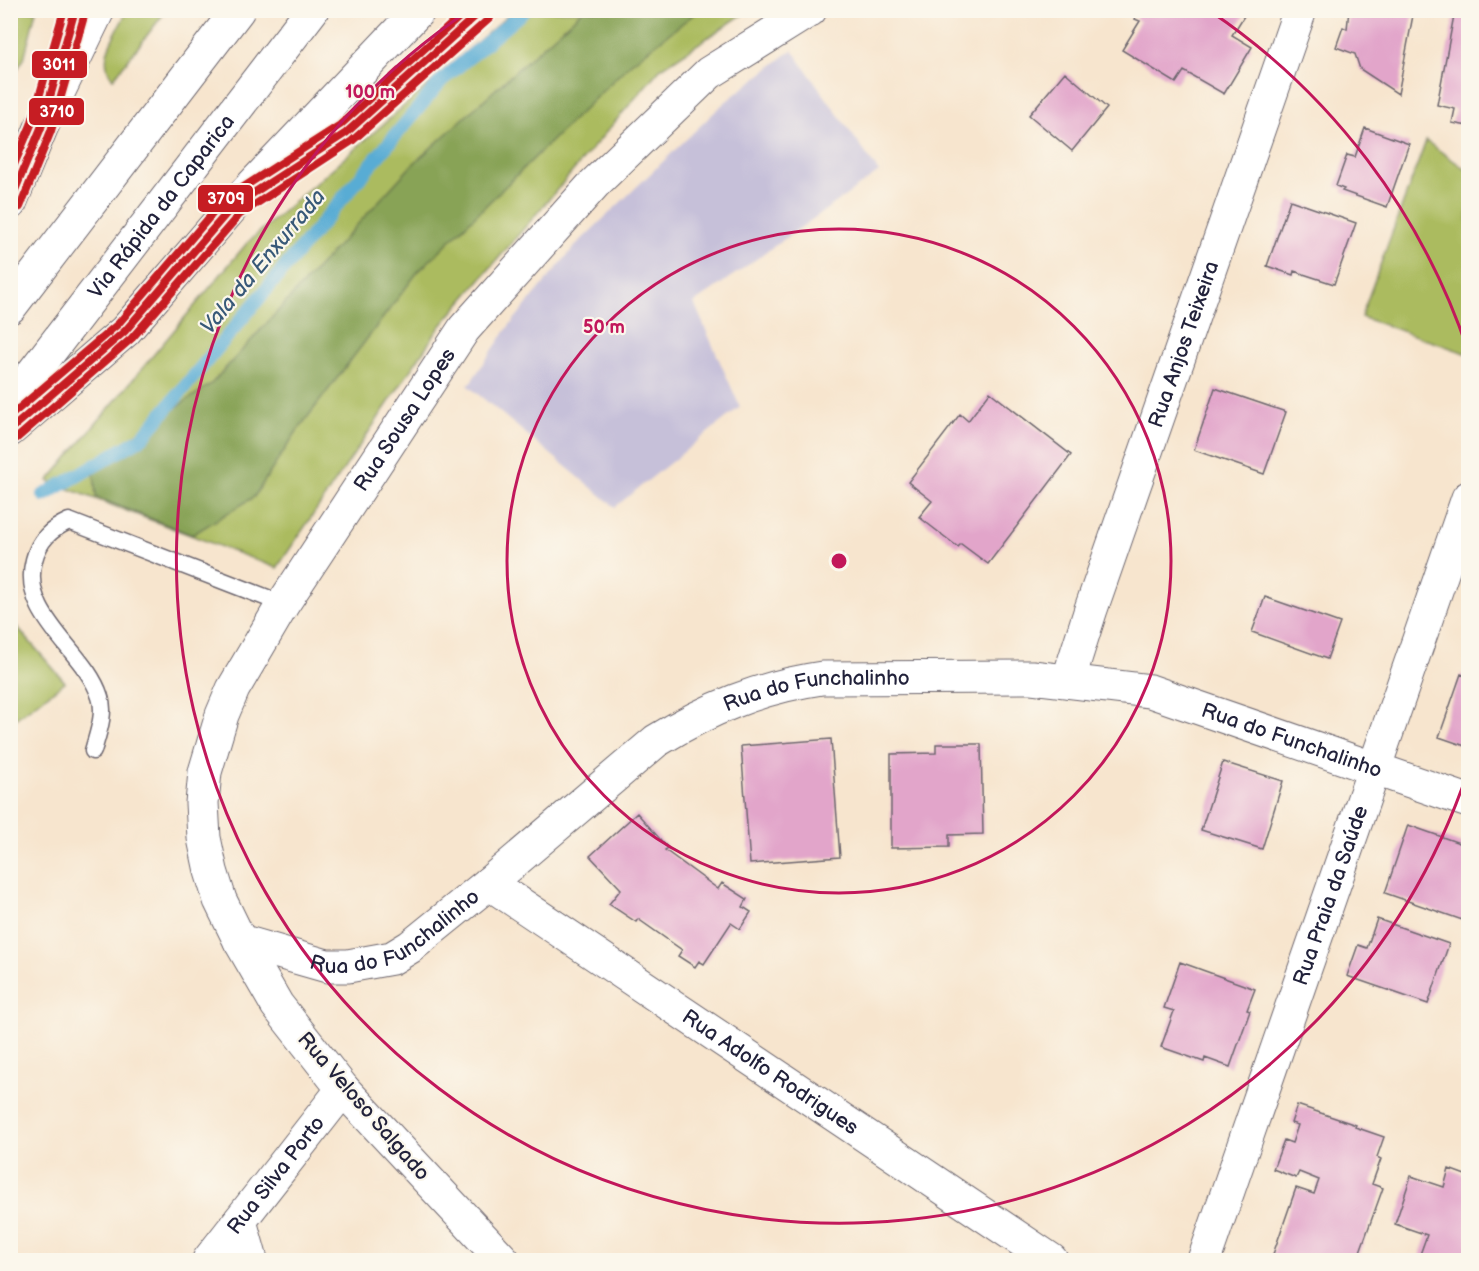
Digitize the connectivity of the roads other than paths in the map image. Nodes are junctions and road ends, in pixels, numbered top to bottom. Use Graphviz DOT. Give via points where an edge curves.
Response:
graph roads {
  1 [pos="75,10"];
  2 [pos="98,10"];
  3 [pos="238,10"];
  4 [pos="312,10"];
  5 [pos="419,10"];
  6 [pos="483,10"];
  7 [pos="810,10"];
  8 [pos="1300,10"];
  9 [pos="41,128"];
  10 [pos="10,203"];
  11 [pos="232,207"];
  12 [pos="10,308"];
  13 [pos="10,403"];
  14 [pos="10,430"];
  15 [pos="1468,498"];
  16 [pos="283,604"];
  17 [pos="1068,681"];
  18 [pos="93,751"];
  19 [pos="1375,768"];
  20 [pos="1468,801"];
  21 [pos="489,883"];
  22 [pos="240,941"];
  23 [pos="343,1089"];
  24 [pos="240,1221"];
  25 [pos="209,1260"];
  26 [pos="251,1260"];
  27 [pos="503,1260"];
  28 [pos="1051,1260"];
  29 [pos="1204,1260"];
  1 -- 9 [label="lane"];
  2 -- 9 [label="main road"];
  3 -- 12 [label="main road"];
  4 -- 13 [label="main road, Via Rápida da Caparica"];
  5 -- 11 [label="main road"];
  6 -- 11 [label="lane" via="346,133"];
  7 -- 16 [label="main road, Rua Sousa Lopes" via="710,73 594,184 464,329"];
  8 -- 17 [label="main road, Rua Anjos Teixeira"];
  9 -- 10 [label="main road"];
  11 -- 14 [label="main road" via="124,331"];
  15 -- 19 [label="main road, Rua Praia da Saúde"];
  16 -- 18 [label="lane" via="69,522 55,527 38,545 31,571 36,598 50,624 101,698"];
  16 -- 22 [label="main road, Rua Sousa Lopes" via="233,689 205,772 204,838 220,900"];
  17 -- 19 [label="main road, Rua do Funchalinho" via="1150,691"];
  17 -- 21 [label="main road, Rua do Funchalinho" via="1032,677 852,676 811,679 762,690 709,711 656,741"];
  19 -- 20 [label="main road, Rua do Funchalinho"];
  19 -- 29 [label="main road, Rua Praia da Saúde"];
  21 -- 22 [label="main road, Rua do Funchalinho" via="410,947 392,958 372,963 327,966"];
  21 -- 28 [label="main road, Rua Adolfo Rodrigues"];
  22 -- 23 [label="main road, Rua Veloso Salgado" via="277,1005"];
  23 -- 24 [label="main road, Rua Silva Porto"];
  23 -- 27 [label="main road, Rua Veloso Salgado"];
  24 -- 25 [label="main road, Rua Silva Porto"];
  24 -- 26 [label="main road"];
}
